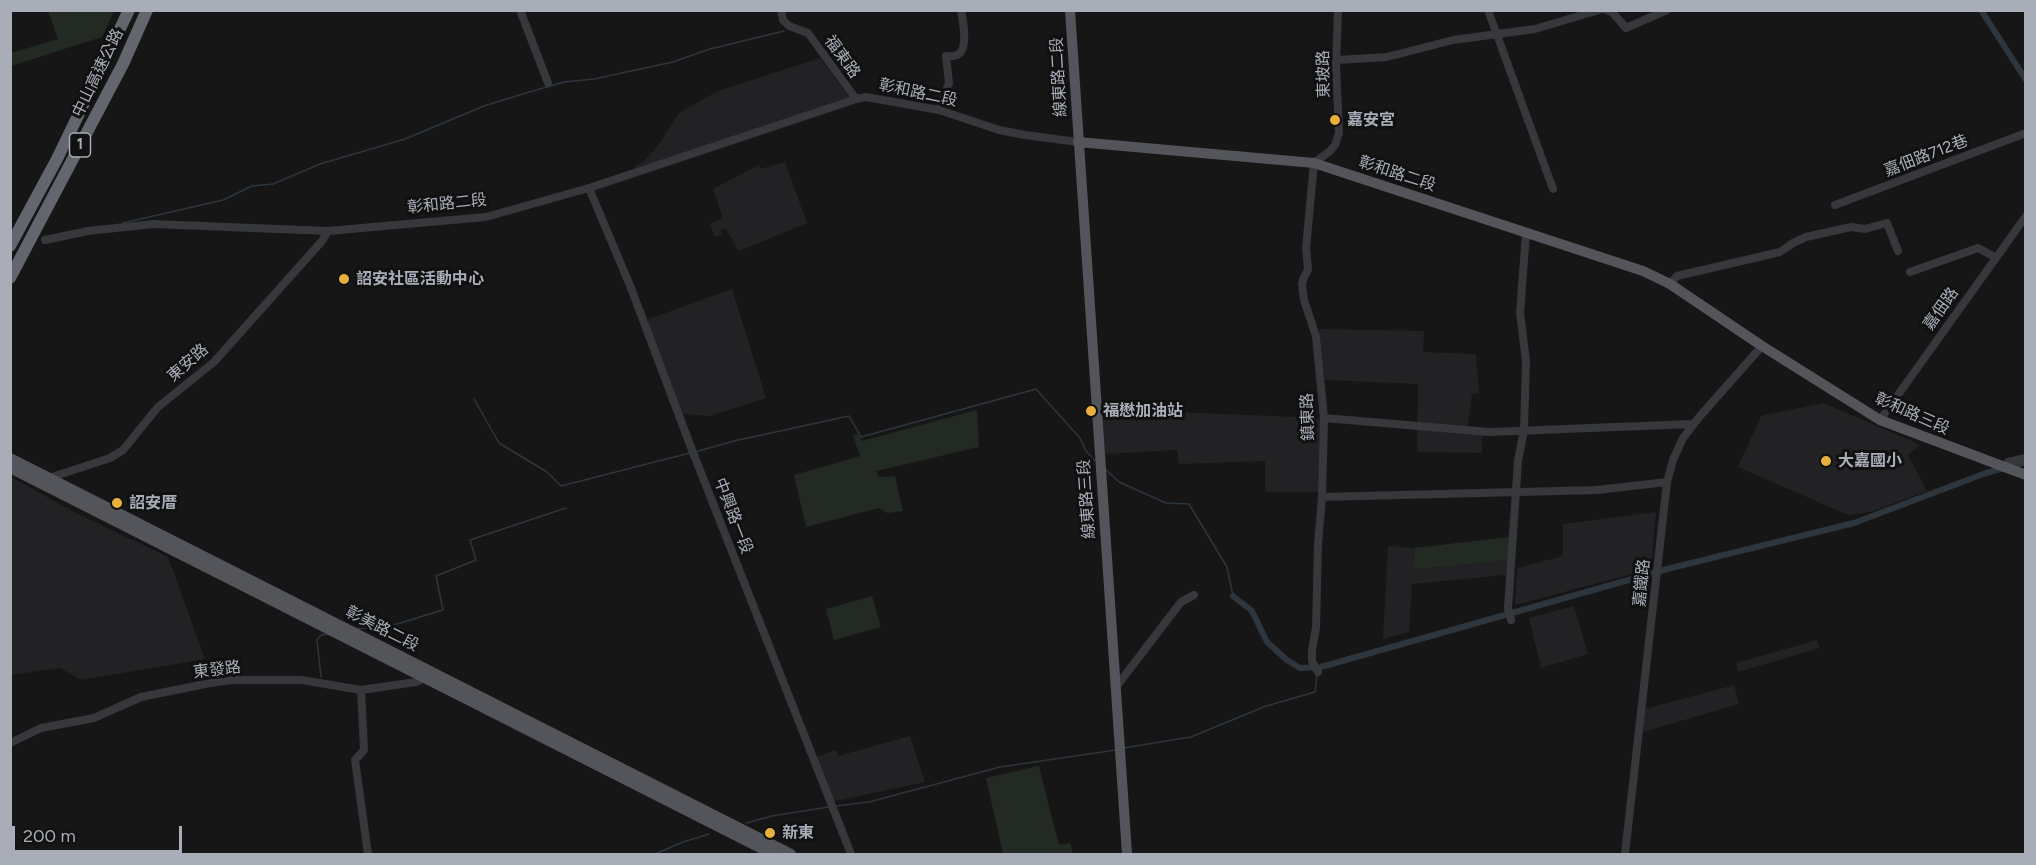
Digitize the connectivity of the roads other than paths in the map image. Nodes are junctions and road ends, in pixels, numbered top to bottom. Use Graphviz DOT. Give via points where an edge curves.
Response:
graph roads {
  1 [pos="129,10"];
  2 [pos="147,10"];
  3 [pos="520,10"];
  4 [pos="781,10"];
  5 [pos="961,10"];
  6 [pos="1070,10"];
  7 [pos="1338,10"];
  8 [pos="1488,10"];
  9 [pos="1599,10"];
  10 [pos="1606,10"];
  11 [pos="1667,10"];
  12 [pos="1497,35"];
  13 [pos="1336,60"];
  14 [pos="548,83"];
  15 [pos="856,99"];
  16 [pos="939,110"];
  17 [pos="2025,133"];
  18 [pos="1078,142"];
  19 [pos="1314,162"];
  20 [pos="589,188"];
  21 [pos="1553,189"];
  22 [pos="1835,205"];
  23 [pos="2025,216"];
  24 [pos="328,231"];
  25 [pos="1526,233"];
  26 [pos="45,240"];
  27 [pos="10,246"];
  28 [pos="1898,251"];
  29 [pos="1995,257"];
  30 [pos="1910,272"];
  31 [pos="10,278"];
  32 [pos="1670,284"];
  33 [pos="1762,346"];
  34 [pos="1324,418"];
  35 [pos="1880,420"];
  36 [pos="1693,424"];
  37 [pos="1524,429"];
  38 [pos="10,458"];
  39 [pos="2025,458"];
  40 [pos="10,468"];
  41 [pos="2008,469"];
  42 [pos="2025,476"];
  43 [pos="50,482"];
  44 [pos="1667,482"];
  45 [pos="1516,493"];
  46 [pos="1322,497"];
  47 [pos="1194,595"];
  48 [pos="1510,615"];
  49 [pos="1318,672"];
  50 [pos="428,674"];
  51 [pos="1116,687"];
  52 [pos="361,690"];
  53 [pos="10,743"];
  54 [pos="736,831"];
  55 [pos="768,854"];
  56 [pos="368,855"];
  57 [pos="791,855"];
  58 [pos="851,855"];
  59 [pos="1127,855"];
  60 [pos="1625,855"];
  1 -- 27 [label="highway, 中山高速公路 / 1"];
  2 -- 31 [label="highway, 中山高速公路 / 1" via="123,64"];
  3 -- 14 [label="street"];
  4 -- 15 [label="street, 福東路" via="789,26 808,33"];
  5 -- 16 [label="street" via="965,38 962,51 946,56 949,83"];
  6 -- 18 [label="main road, 線東路二段"];
  7 -- 13 [label="street, 東坡路"];
  8 -- 12 [label="street"];
  9 -- 12 [label="street" via="1535,29"];
  10 -- 11 [label="street" via="1626,28"];
  12 -- 13 [label="street" via="1453,40 1387,57"];
  12 -- 21 [label="street"];
  13 -- 19 [label="street, 東坡路" via="1339,133 1330,151"];
  15 -- 16 [label="street, 彰和路二段" via="882,99"];
  15 -- 20 [label="street, 彰和路二段"];
  16 -- 18 [label="street, 彰和路二段" via="999,130"];
  17 -- 22 [label="street, 嘉佃路712巷"];
  18 -- 19 [label="main road, 彰和路二段"];
  18 -- 51 [label="main road, 線東路三段"];
  19 -- 25 [label="main road, 彰和路二段"];
  19 -- 34 [label="street, 鎮東路" via="1306,248 1308,270 1302,284 1316,336"];
  20 -- 24 [label="street, 彰和路二段" via="486,217"];
  20 -- 58 [label="street, 中興路一段"];
  23 -- 29 [label="street, 嘉佃路"];
  24 -- 26 [label="street, 彰和路二段" via="153,224"];
  24 -- 43 [label="street, 東安路" via="214,362 158,407 123,450"];
  25 -- 32 [label="main road, 彰和路二段" via="1643,271"];
  25 -- 37 [label="street" via="1520,314 1526,360"];
  28 -- 32 [label="street" via="1887,223 1864,229 1851,227 1806,237 1780,252 1677,276"];
  29 -- 30 [label="street" via="1978,248"];
  29 -- 35 [label="street, 嘉佃路"];
  32 -- 33 [label="main road, 彰和路二段"];
  33 -- 35 [label="main road, 彰和路三段"];
  33 -- 36 [label="street, 嘉鐵路"];
  34 -- 37 [label="street" via="1489,432"];
  34 -- 46 [label="street, 鎮東路"];
  35 -- 41 [label="main road, 彰和路三段"];
  36 -- 37 [label="street"];
  36 -- 44 [label="street, 嘉鐵路" via="1673,460"];
  37 -- 45 [label="street"];
  38 -- 43 [label="main road, 彰美路二段"];
  39 -- 41 [label="street" via="2008,462"];
  40 -- 43 [label="main road, 彰美路二段"];
  41 -- 42 [label="main road, 彰和路三段"];
  43 -- 50 [label="main road, 彰美路二段"];
  44 -- 45 [label="street"];
  44 -- 60 [label="street, 嘉鐵路"];
  45 -- 46 [label="street"];
  45 -- 48 [label="street"];
  46 -- 49 [label="street, 鎮東路" via="1312,661"];
  47 -- 51 [label="street" via="1181,602"];
  50 -- 52 [label="street, 東發路" via="416,682"];
  50 -- 54 [label="main road, 彰美路二段"];
  51 -- 59 [label="main road, 線東路三段"];
  52 -- 53 [label="street, 東發路" via="302,680 210,683 141,697 94,718 41,729"];
  52 -- 56 [label="street" via="364,750 354,760"];
  54 -- 55 [label="main road"];
  54 -- 57 [label="main road"];
}
